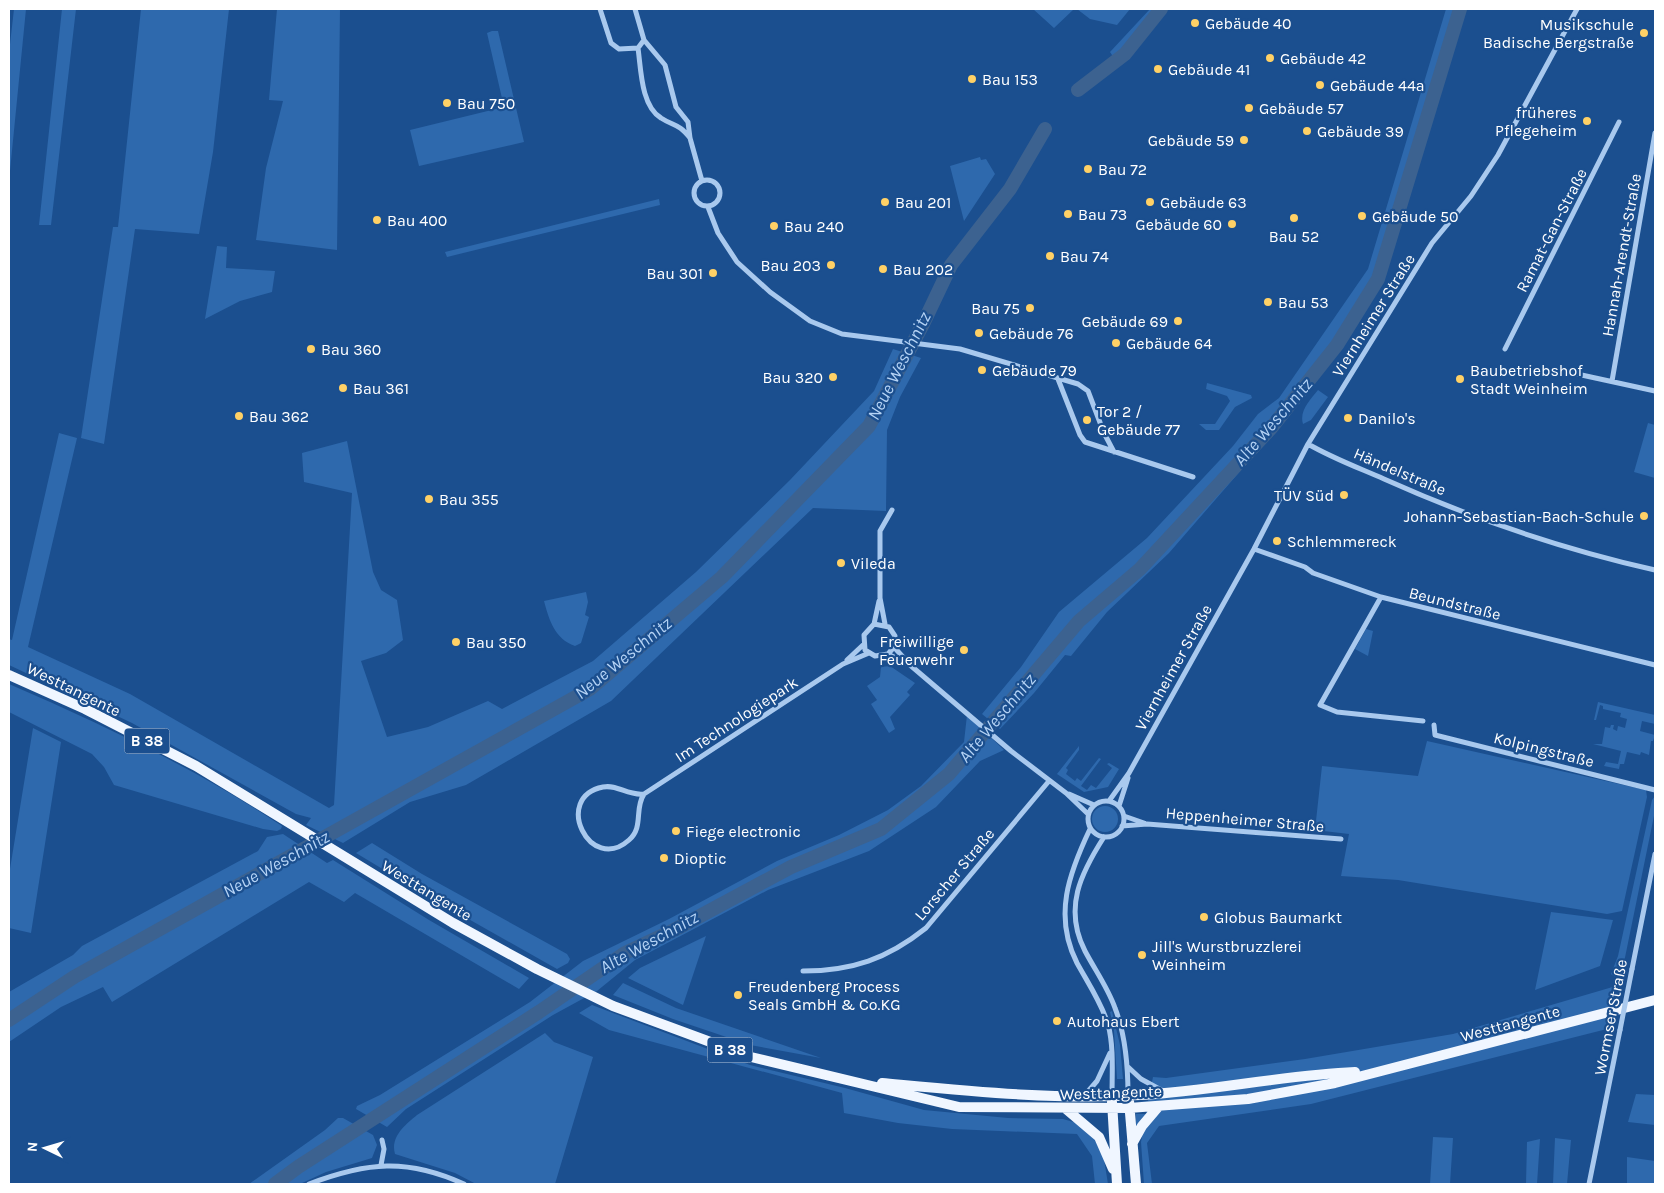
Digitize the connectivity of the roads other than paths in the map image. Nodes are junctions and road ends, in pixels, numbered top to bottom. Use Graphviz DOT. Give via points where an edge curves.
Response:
graph roads {
  1 [pos="600,9"];
  2 [pos="635,9"];
  3 [pos="1577,9"];
  4 [pos="644,40"];
  5 [pos="638,48"];
  6 [pos="1619,122"];
  7 [pos="1655,133"];
  8 [pos="690,138"];
  9 [pos="702,181"];
  10 [pos="708,207"];
  11 [pos="1505,350"];
  12 [pos="1577,374"];
  13 [pos="1058,379"];
  14 [pos="1612,381"];
  15 [pos="1655,391"];
  16 [pos="1308,444"];
  17 [pos="1114,452"];
  18 [pos="1193,477"];
  19 [pos="892,510"];
  20 [pos="1254,549"];
  21 [pos="1655,570"];
  22 [pos="880,598"];
  23 [pos="1381,598"];
  24 [pos="874,624"];
  25 [pos="884,624"];
  26 [pos="863,645"];
  27 [pos="894,647"];
  28 [pos="869,653"];
  29 [pos="888,654"];
  30 [pos="843,664"];
  31 [pos="910,665"];
  32 [pos="1655,665"];
  33 [pos="9,674"];
  34 [pos="1422,721"];
  35 [pos="1434,726"];
  36 [pos="1129,773"];
  37 [pos="1049,781"];
  38 [pos="1655,790"];
  39 [pos="1066,793"];
  40 [pos="644,794"];
  41 [pos="1109,800"];
  42 [pos="1094,805"];
  43 [pos="1119,806"];
  44 [pos="1088,814"];
  45 [pos="1124,816"];
  46 [pos="1147,824"];
  47 [pos="1122,826"];
  48 [pos="1090,829"];
  49 [pos="1104,837"];
  50 [pos="1341,839"];
  51 [pos="1655,854"];
  52 [pos="803,971"];
  53 [pos="1655,1000"];
  54 [pos="1111,1050"];
  55 [pos="1127,1066"];
  56 [pos="1371,1072"];
  57 [pos="851,1081"];
  58 [pos="1165,1093"];
  59 [pos="1084,1096"];
  60 [pos="1112,1096"];
  61 [pos="1128,1096"];
  62 [pos="1159,1106"];
  63 [pos="1112,1108"];
  64 [pos="1130,1108"];
  65 [pos="1066,1109"];
  66 [pos="382,1140"];
  67 [pos="1132,1144"];
  68 [pos="381,1165"];
  69 [pos="1115,1172"];
  70 [pos="309,1184"];
  71 [pos="464,1184"];
  72 [pos="1117,1184"];
  73 [pos="1136,1184"];
  74 [pos="1589,1184"];
  1 -- 5 [label="street" via="611,43 619,49"];
  2 -- 4 [label="street"];
  3 -- 16 [label="street, Viernheimer Straße" via="1498,155 1471,196 1432,244"];
  4 -- 5 [label="street"];
  4 -- 8 [label="street" via="665,65 676,107 688,122"];
  5 -- 8 [label="street" via="646,96 653,111 661,119 683,128"];
  6 -- 11 [label="street, Ramat-Gan-Straße"];
  7 -- 14 [label="street, Hannah-Arendt-Straße"];
  8 -- 9 [label="street"];
  9 -- 10 [label="street" via="695,190 695,198"];
  9 -- 10 [label="street" via="712,181 720,191 717,202"];
  10 -- 13 [label="street" via="718,234 737,262 770,292 810,321 842,334 960,349"];
  12 -- 14 [label="street"];
  13 -- 17 [label="street" via="1078,384 1088,391"];
  13 -- 17 [label="street" via="1082,440"];
  14 -- 15 [label="street"];
  16 -- 20 [label="street, Viernheimer Straße"];
  16 -- 21 [label="street, Händelstraße" via="1403,487 1497,524 1559,545"];
  17 -- 18 [label="street"];
  19 -- 22 [label="street" via="880,531"];
  20 -- 23 [label="street, Beundstraße"];
  20 -- 36 [label="street, Viernheimer Straße"];
  22 -- 24 [label="street"];
  22 -- 25 [label="street"];
  23 -- 32 [label="street, Beundstraße"];
  23 -- 34 [label="street" via="1320,705 1337,712"];
  24 -- 25 [label="street"];
  24 -- 26 [label="street" via="866,630"];
  25 -- 27 [label="street" via="895,636"];
  26 -- 28 [label="street"];
  26 -- 30 [label="street, Im Technologiepark"];
  27 -- 29 [label="street"];
  27 -- 31 [label="street"];
  28 -- 29 [label="street" via="882,657"];
  28 -- 30 [label="street, Im Technologiepark"];
  29 -- 31 [label="street"];
  30 -- 40 [label="street, Im Technologiepark"];
  31 -- 37 [label="street"];
  33 -- 57 [label="main road, Westtangente / B 38" via="196,766 349,861 537,970 613,1006 751,1057"];
  35 -- 38 [label="street, Kolpingstraße" via="1435,735"];
  36 -- 41 [label="street, Viernheimer Straße"];
  36 -- 43 [label="street, Viernheimer Straße"];
  37 -- 39 [label="street"];
  37 -- 52 [label="street, Lorscher Straße" via="926,928 905,945 860,966"];
  39 -- 42 [label="street"];
  39 -- 44 [label="street"];
  40 -- 40 [label="street" via="632,795 610,787 590,793 581,803 578,815 583,835 592,844 604,848 624,844 636,830 638,805"];
  41 -- 42 [label="street"];
  41 -- 43 [label="street"];
  42 -- 44 [label="street"];
  43 -- 45 [label="street"];
  44 -- 48 [label="street"];
  45 -- 46 [label="street, Heppenheimer Straße"];
  45 -- 47 [label="street"];
  46 -- 47 [label="street, Heppenheimer Straße"];
  46 -- 50 [label="street, Heppenheimer Straße"];
  47 -- 49 [label="street" via="1115,835"];
  48 -- 49 [label="street"];
  48 -- 54 [label="street" via="1070,874 1064,904 1065,922 1071,949 1103,1010"];
  49 -- 55 [label="street" via="1081,876 1075,912 1084,949 1115,1007 1124,1038"];
  51 -- 74 [label="street, Wormser Straße, bridge"];
  53 -- 56 [label="main road, Westtangente" via="1478,1048"];
  54 -- 59 [label="street" via="1097,1081"];
  54 -- 60 [label="street"];
  55 -- 58 [label="street"];
  55 -- 61 [label="street"];
  56 -- 58 [label="main road, Westtangente" via="1306,1076"];
  56 -- 62 [label="main road, Westtangente" via="1335,1083 1248,1099"];
  57 -- 59 [label="main road, Westtangente / B 38" via="983,1094"];
  57 -- 65 [label="main road, Westtangente / B 38" via="959,1107"];
  58 -- 61 [label="main road, Westtangente"];
  59 -- 60 [label="main road, Westtangente / B 38"];
  60 -- 61 [label="main road, Westtangente / B 38"];
  60 -- 63 [label="main road"];
  61 -- 64 [label="main road"];
  62 -- 64 [label="main road, Westtangente"];
  62 -- 67 [label="main road"];
  63 -- 64 [label="main road, Westtangente"];
  63 -- 65 [label="main road, Westtangente / B 38"];
  63 -- 69 [label="main road"];
  64 -- 67 [label="main road"];
  65 -- 69 [label="main road" via="1099,1138"];
  66 -- 68 [label="street"];
  67 -- 73 [label="main road"];
  68 -- 70 [label="street" via="335,1174"];
  68 -- 71 [label="street" via="440,1173"];
  69 -- 72 [label="main road"];
}
